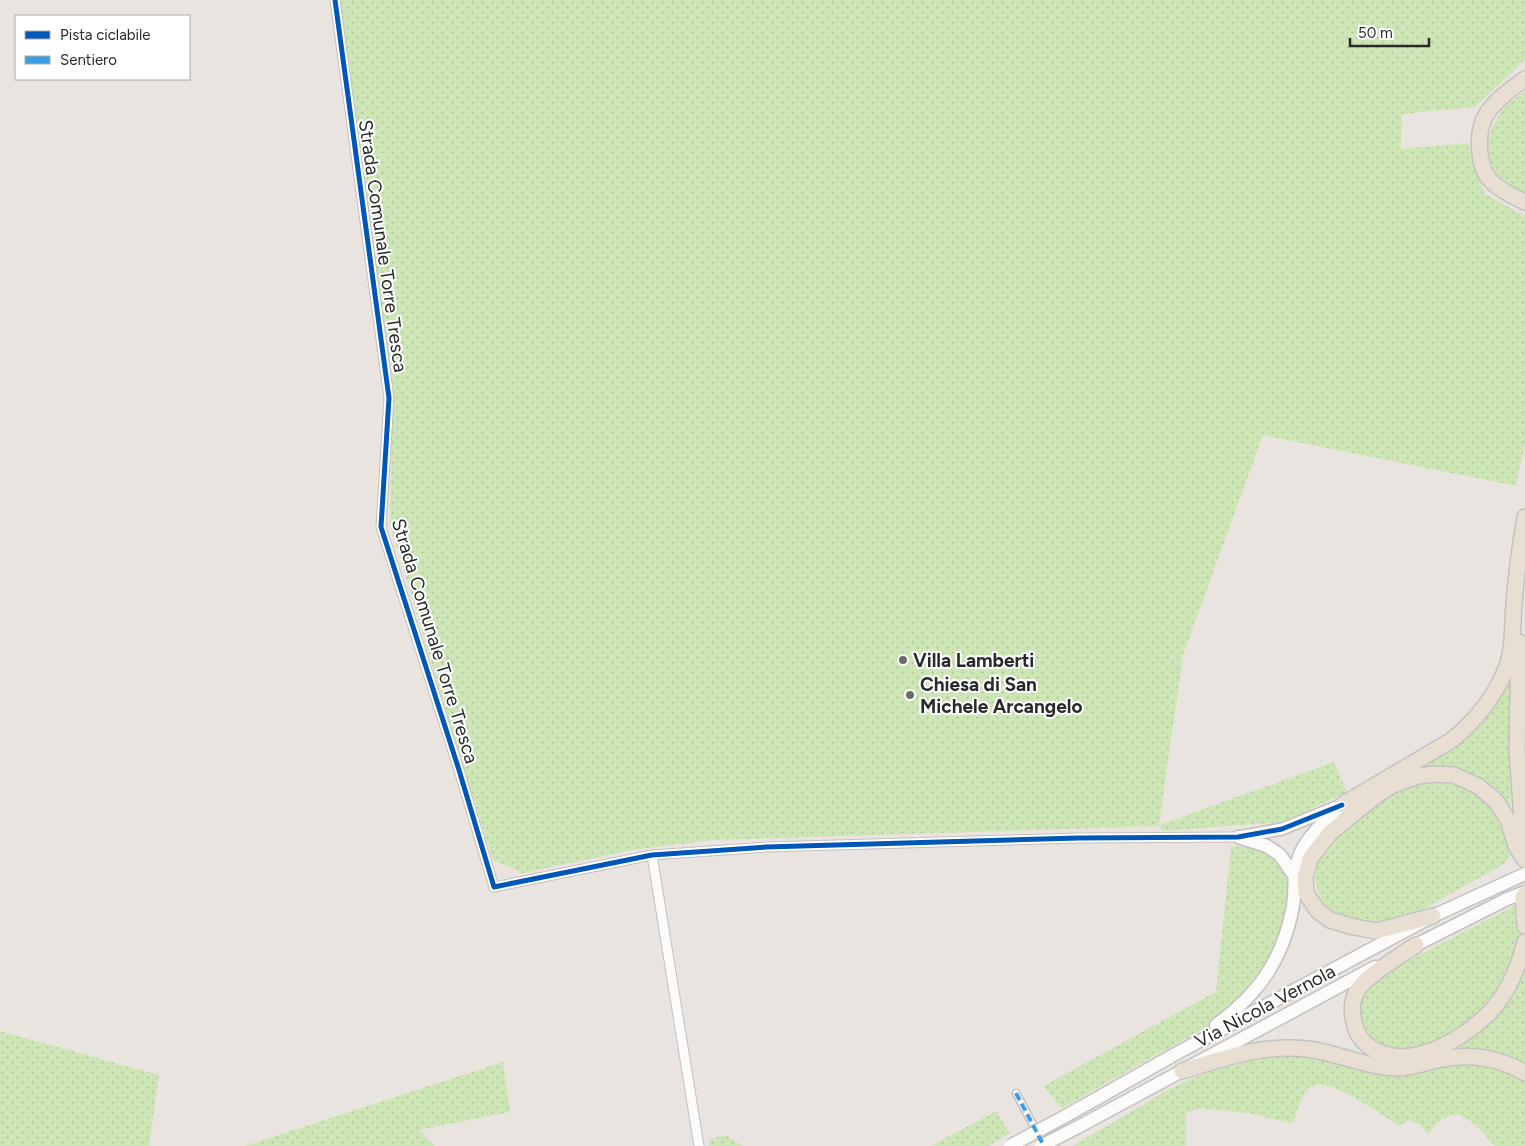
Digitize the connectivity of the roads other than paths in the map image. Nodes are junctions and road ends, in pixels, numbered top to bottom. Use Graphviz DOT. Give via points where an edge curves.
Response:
graph roads {
  1 [pos="335,0"];
  2 [pos="1525,79"];
  3 [pos="1523,201"];
  4 [pos="1525,517"];
  5 [pos="1525,592"];
  6 [pos="1342,805"];
  7 [pos="1238,837"];
  8 [pos="1522,852"];
  9 [pos="652,855"];
  10 [pos="1293,874"];
  11 [pos="1525,874"];
  12 [pos="1525,893"];
  13 [pos="1433,916"];
  14 [pos="1525,926"];
  15 [pos="1525,942"];
  16 [pos="1416,945"];
  17 [pos="1179,1052"];
  18 [pos="1182,1071"];
  19 [pos="1525,1072"];
  20 [pos="1016,1093"];
  21 [pos="699,1146"];
  22 [pos="1010,1146"];
  23 [pos="1043,1146"];
  1 -- 9 [label="street, Strada Comunale Torre Tresca" via="388,398 381,527 494,887"];
  2 -- 3 [label="highway" via="1503,96 1484,118 1479,137 1480,156 1487,176 1504,191"];
  4 -- 6 [label="highway" via="1510,654 1490,699 1452,740"];
  5 -- 8 [label="highway" via="1519,646 1518,722"];
  6 -- 7 [label="street" via="1282,829"];
  6 -- 10 [label="main road" via="1300,851"];
  7 -- 9 [label="street" via="776,847"];
  7 -- 10 [label="main road" via="1267,846 1280,855"];
  8 -- 13 [label="highway" via="1496,800 1478,786 1454,776 1435,774 1393,785 1377,795 1330,833 1311,858 1305,877 1306,893 1317,910 1330,920 1377,932"];
  9 -- 21 [label="street"];
  10 -- 17 [label="main road" via="1293,905 1288,927 1281,949 1262,982 1227,1017"];
  11 -- 13 [label="main road, Via Nicola Vernola"];
  12 -- 14 [label="highway"];
  12 -- 16 [label="main road, Via Nicola Vernola"];
  13 -- 17 [label="main road, Via Nicola Vernola"];
  15 -- 16 [label="highway" via="1522,956 1499,1000 1467,1032 1426,1052 1400,1057 1382,1054 1368,1046 1357,1032 1352,1000 1369,978"];
  16 -- 18 [label="main road, Via Nicola Vernola"];
  17 -- 22 [label="main road, Via Nicola Vernola, bridge"];
  18 -- 19 [label="highway" via="1247,1051 1281,1048 1308,1049 1356,1062 1398,1068 1448,1058 1481,1057"];
  18 -- 23 [label="main road, Via Nicola Vernola, bridge"];
  20 -- 23 [label="street"];
}
